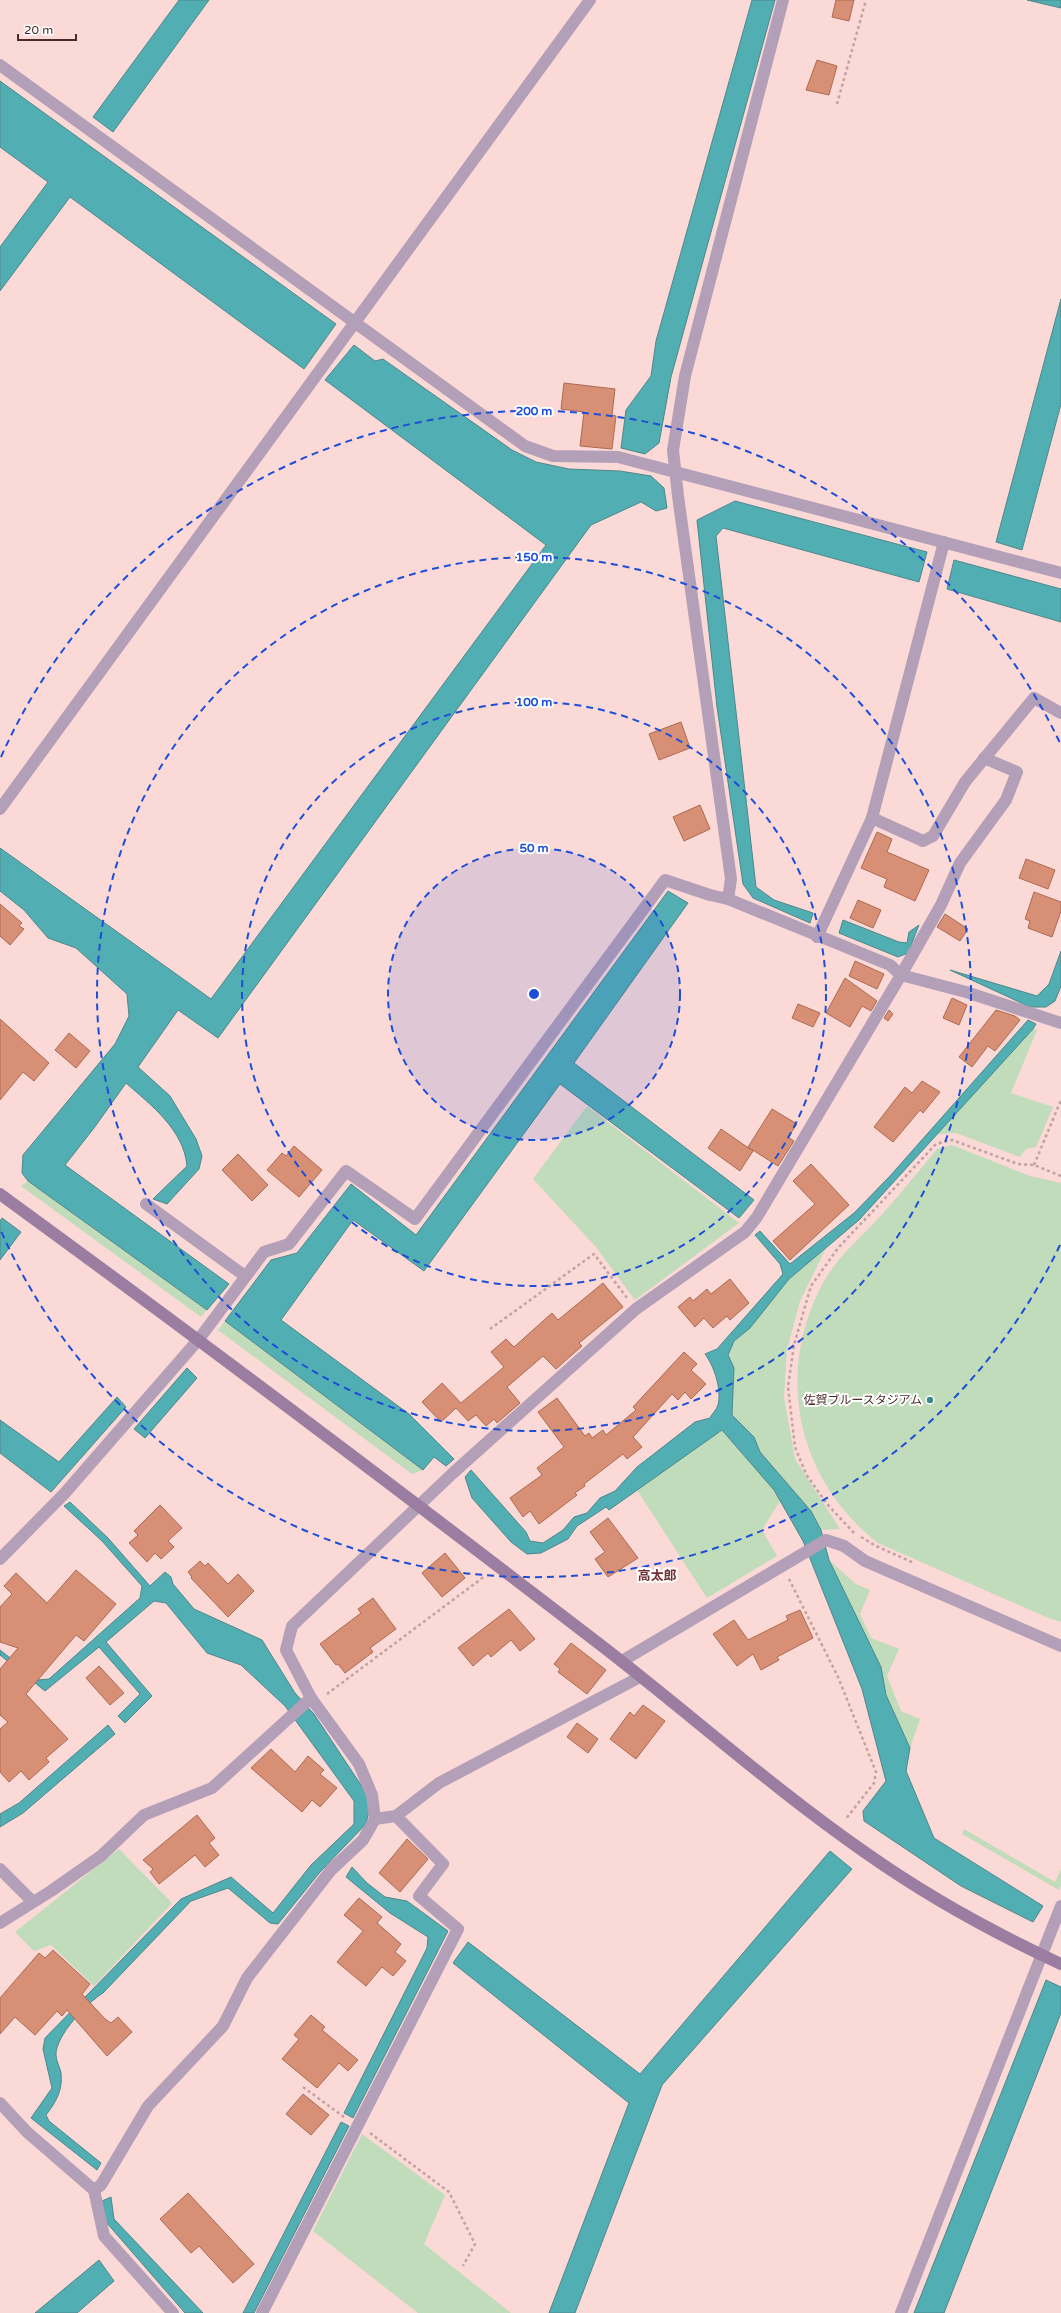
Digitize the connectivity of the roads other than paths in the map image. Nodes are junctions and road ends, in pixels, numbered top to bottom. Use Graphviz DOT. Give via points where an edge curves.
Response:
graph roads {
  1 [pos="590,0"];
  2 [pos="783,0"];
  3 [pos="0,65"];
  4 [pos="354,324"];
  5 [pos="675,471"];
  6 [pos="944,542"];
  7 [pos="1061,573"];
  8 [pos="1061,713"];
  9 [pos="984,758"];
  10 [pos="0,809"];
  11 [pos="872,818"];
  12 [pos="728,899"];
  13 [pos="817,937"];
  14 [pos="901,975"];
  15 [pos="1061,1023"];
  16 [pos="0,1194"];
  17 [pos="146,1204"];
  18 [pos="246,1276"];
  19 [pos="199,1338"];
  20 [pos="421,1506"];
  21 [pos="0,1559"];
  22 [pos="1061,1646"];
  23 [pos="622,1661"];
  24 [pos="640,1677"];
  25 [pos="309,1700"];
  26 [pos="396,1816"];
  27 [pos="375,1819"];
  28 [pos="0,1869"];
  29 [pos="33,1902"];
  30 [pos="1061,1906"];
  31 [pos="0,1923"];
  32 [pos="1043,1956"];
  33 [pos="1061,1964"];
  34 [pos="0,2103"];
  35 [pos="94,2190"];
  36 [pos="173,2313"];
  37 [pos="262,2313"];
  38 [pos="901,2313"];
  1 -- 4 [label="street"];
  2 -- 5 [label="street" via="685,376 673,450"];
  3 -- 4 [label="street"];
  4 -- 5 [label="street" via="525,446 553,456 618,457"];
  4 -- 10 [label="street"];
  5 -- 6 [label="street"];
  5 -- 12 [label="street" via="731,879"];
  6 -- 7 [label="street"];
  6 -- 11 [label="street"];
  8 -- 9 [label="street" via="1034,698"];
  9 -- 11 [label="street" via="965,782 933,836 923,841"];
  9 -- 14 [label="street" via="1017,772 1006,800 960,863 941,905"];
  11 -- 13 [label="street"];
  12 -- 13 [label="street"];
  12 -- 18 [label="street" via="665,880 415,1219 346,1171 289,1244 264,1252"];
  13 -- 14 [label="street" via="890,965"];
  14 -- 15 [label="street" via="966,992"];
  14 -- 20 [label="street" via="757,1217 744,1232 636,1309 459,1468"];
  16 -- 19 [label="street"];
  17 -- 18 [label="street"];
  18 -- 19 [label="street"];
  19 -- 20 [label="street"];
  19 -- 21 [label="street" via="64,1494"];
  20 -- 23 [label="street"];
  20 -- 25 [label="street" via="292,1626 286,1650"];
  22 -- 23 [label="street" via="865,1561 844,1546 826,1540"];
  23 -- 24 [label="street"];
  24 -- 26 [label="street" via="439,1783"];
  24 -- 32 [label="street" via="836,1831 923,1890"];
  25 -- 27 [label="street" via="359,1764 372,1795"];
  25 -- 29 [label="street" via="212,1788 144,1815 101,1856"];
  26 -- 27 [label="street"];
  26 -- 37 [label="street" via="443,1864 419,1896 458,1929"];
  27 -- 35 [label="street" via="363,1840 331,1870 247,1978 223,2026 148,2106 101,2185"];
  28 -- 29 [label="street"];
  29 -- 31 [label="street"];
  30 -- 32 [label="street"];
  32 -- 33 [label="street"];
  32 -- 38 [label="street"];
  34 -- 35 [label="street" via="27,2132"];
  35 -- 36 [label="street" via="104,2236"];
}
